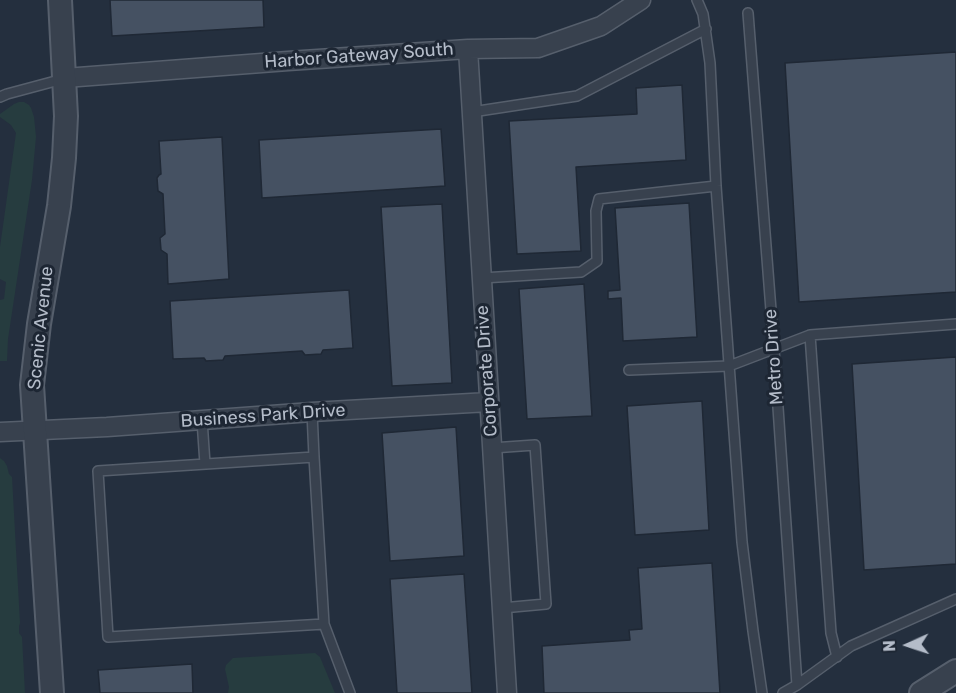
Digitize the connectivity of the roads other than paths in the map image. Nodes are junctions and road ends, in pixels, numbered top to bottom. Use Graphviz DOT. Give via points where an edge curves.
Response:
graph roads {
  1 [pos="60,0"];
  2 [pos="642,0"];
  3 [pos="697,0"];
  4 [pos="748,13"];
  5 [pos="706,29"];
  6 [pos="468,49"];
  7 [pos="65,78"];
  8 [pos="0,97"];
  9 [pos="472,112"];
  10 [pos="716,186"];
  11 [pos="482,278"];
  12 [pos="956,324"];
  13 [pos="810,335"];
  14 [pos="774,349"];
  15 [pos="729,366"];
  16 [pos="629,370"];
  17 [pos="489,402"];
  18 [pos="312,412"];
  19 [pos="202,420"];
  20 [pos="36,430"];
  21 [pos="0,432"];
  22 [pos="492,448"];
  23 [pos="314,457"];
  24 [pos="205,464"];
  25 [pos="956,599"];
  26 [pos="502,608"];
  27 [pos="324,624"];
  28 [pos="837,657"];
  29 [pos="956,671"];
  30 [pos="797,684"];
  31 [pos="52,693"];
  32 [pos="350,693"];
  33 [pos="507,693"];
  34 [pos="762,693"];
  35 [pos="783,693"];
  36 [pos="921,693"];
  1 -- 7 [label="street, Scenic Avenue"];
  2 -- 6 [label="street, Harbor Gateway South" via="601,26 538,48"];
  3 -- 5 [label="lane"];
  4 -- 14 [label="lane, Metro Drive"];
  5 -- 9 [label="lane" via="577,96"];
  5 -- 10 [label="lane"];
  6 -- 7 [label="street, Harbor Gateway South"];
  6 -- 9 [label="street, Corporate Drive"];
  7 -- 8 [label="lane"];
  7 -- 20 [label="street, Scenic Avenue" via="64,158 32,385"];
  9 -- 11 [label="street, Corporate Drive"];
  10 -- 11 [label="lane" via="599,199 597,261 581,272"];
  10 -- 15 [label="lane"];
  11 -- 17 [label="street, Corporate Drive"];
  12 -- 13 [label="lane"];
  13 -- 14 [label="lane"];
  13 -- 28 [label="lane" via="831,633"];
  14 -- 15 [label="lane"];
  14 -- 30 [label="lane, Metro Drive"];
  15 -- 16 [label="lane"];
  15 -- 34 [label="lane" via="742,542"];
  17 -- 18 [label="street, Business Park Drive"];
  17 -- 22 [label="street, Corporate Drive"];
  18 -- 19 [label="street, Business Park Drive"];
  18 -- 23 [label="lane"];
  19 -- 20 [label="street, Business Park Drive"];
  19 -- 24 [label="lane"];
  20 -- 21 [label="street, Business Park Drive"];
  20 -- 31 [label="street, Scenic Avenue"];
  22 -- 26 [label="street, Corporate Drive"];
  22 -- 26 [label="lane" via="536,445 546,604"];
  23 -- 24 [label="lane"];
  23 -- 27 [label="lane"];
  24 -- 27 [label="lane" via="98,471 108,637"];
  25 -- 28 [label="lane" via="851,646"];
  26 -- 33 [label="street, Corporate Drive"];
  27 -- 32 [label="lane"];
  28 -- 30 [label="lane"];
  29 -- 36 [label="street"];
  30 -- 35 [label="lane"];
}
